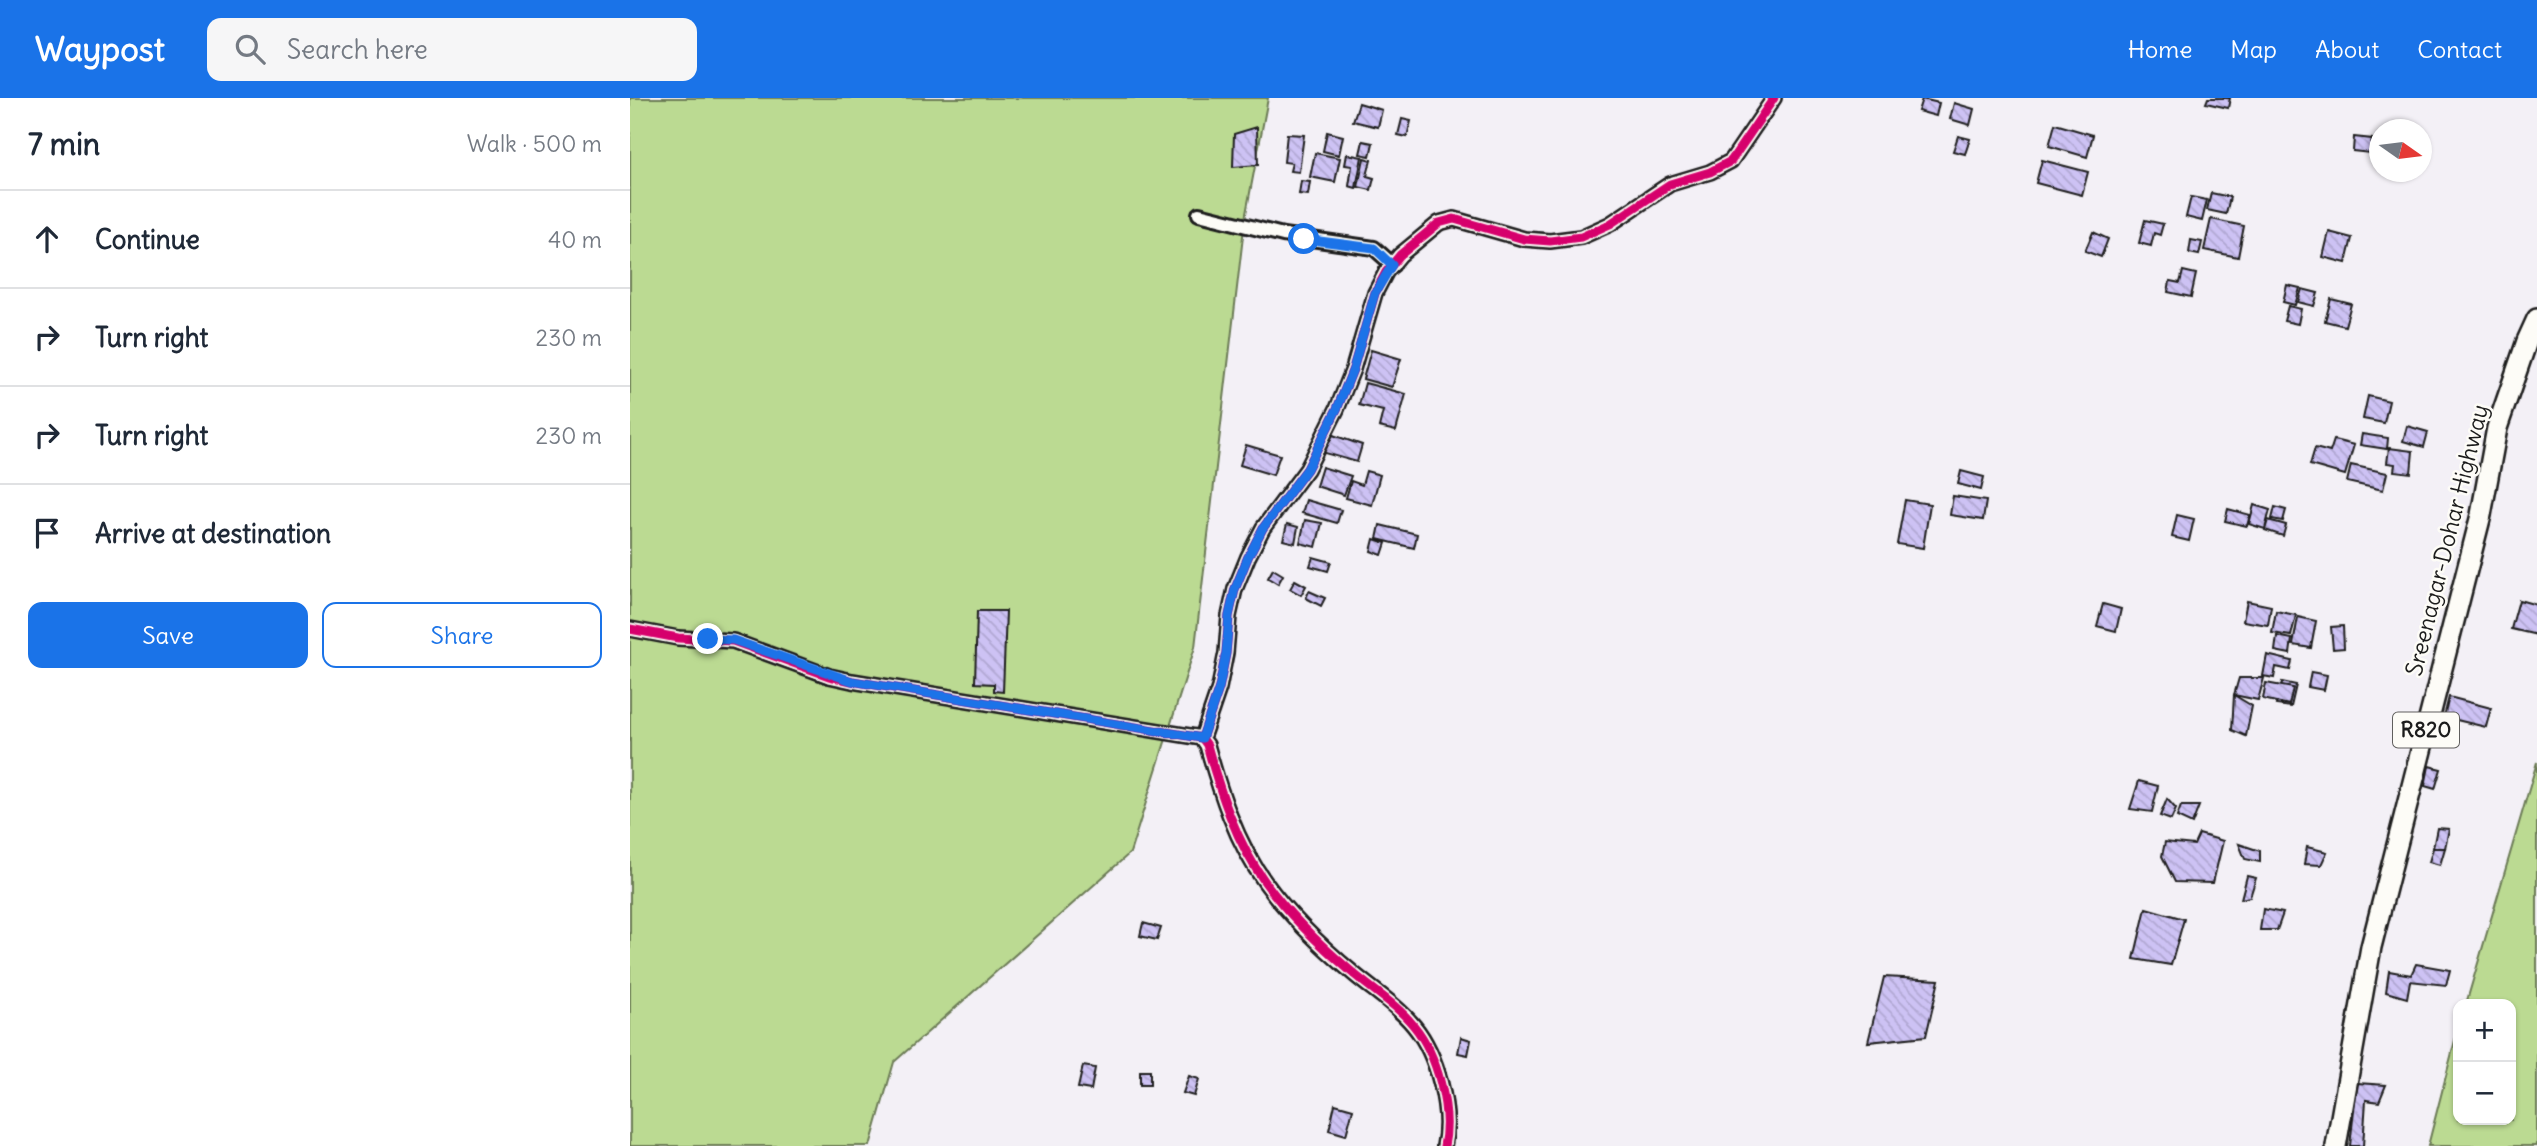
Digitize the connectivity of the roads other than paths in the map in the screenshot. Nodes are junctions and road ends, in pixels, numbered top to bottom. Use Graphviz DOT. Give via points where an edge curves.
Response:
graph roads {
  1 [pos="1774,98"];
  2 [pos="1199,214"];
  3 [pos="1392,265"];
  4 [pos="2537,319"];
  5 [pos="630,629"];
  6 [pos="1202,738"];
  7 [pos="1444,1146"];
  8 [pos="2336,1146"];
  1 -- 3 [label="street" via="1731,162 1670,184 1611,224 1581,237 1550,242 1454,219 1439,223"];
  2 -- 3 [label="street" via="1283,235 1374,248"];
  3 -- 6 [label="street" via="1375,293 1337,409 1307,469 1263,528 1235,589 1219,688"];
  4 -- 8 [label="main road, Sreenagar-Dohar Highway / R820" via="2497,428 2481,515 2371,947"];
  5 -- 6 [label="street" via="678,638 733,640 852,681"];
  6 -- 7 [label="street" via="1229,812 1264,882 1318,941 1416,1028 1431,1055 1447,1110"];
}
